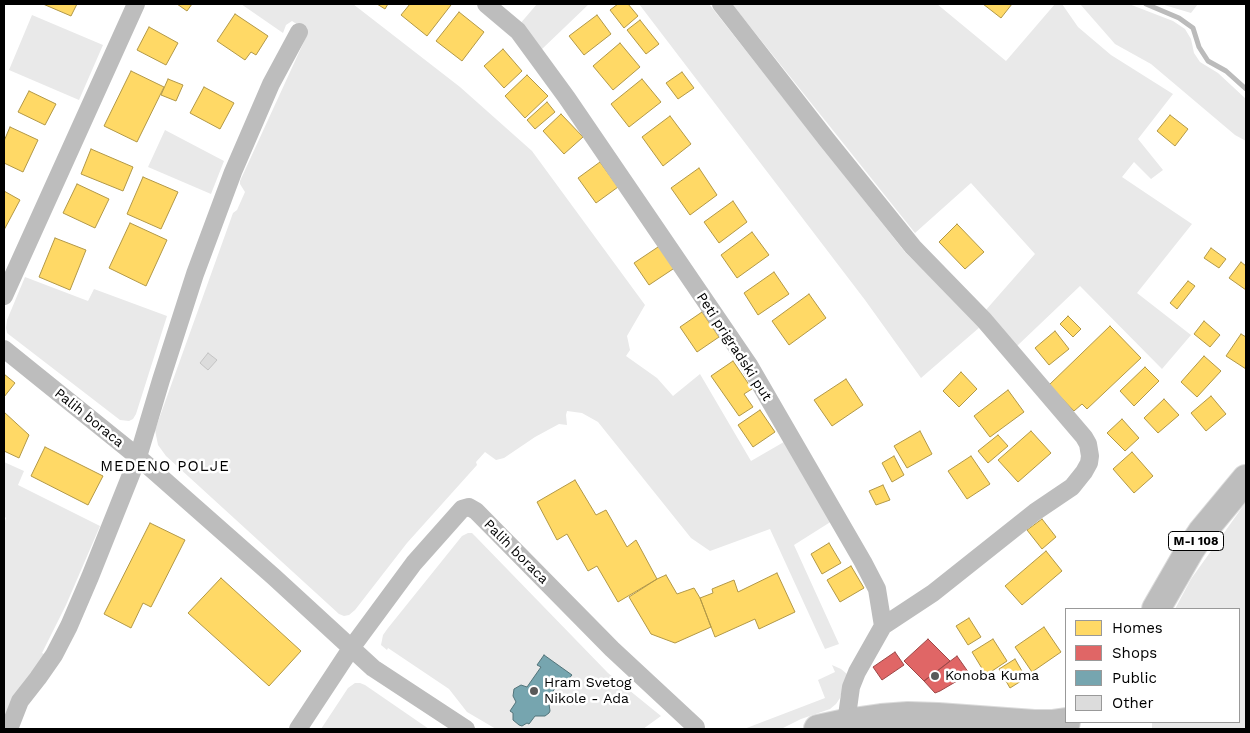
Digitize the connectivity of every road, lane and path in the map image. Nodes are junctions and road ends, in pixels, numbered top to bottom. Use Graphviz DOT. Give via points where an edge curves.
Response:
graph roads {
  1 [pos="136,4"];
  2 [pos="486,4"];
  3 [pos="721,4"];
  4 [pos="299,32"];
  5 [pos="4,296"];
  6 [pos="4,350"];
  7 [pos="138,457"];
  8 [pos="1246,479"];
  9 [pos="1157,608"];
  10 [pos="883,626"];
  11 [pos="352,648"];
  12 [pos="1065,722"];
  13 [pos="846,723"];
  14 [pos="696,727"];
  15 [pos="9,729"];
  16 [pos="298,729"];
  17 [pos="466,729"];
  18 [pos="818,729"];
  1 -- 5 [label="street"];
  2 -- 10 [label="street, Peti prigradski put" via="518,31 749,365 877,589"];
  3 -- 10 [label="street" via="913,247 984,320 1088,444 1089,463 1072,487 1035,512 933,593"];
  4 -- 7 [label="street" via="271,84 232,172 195,274"];
  6 -- 7 [label="street, Palih boraca"];
  7 -- 11 [label="street, Palih boraca"];
  7 -- 15 [label="street" via="69,626 54,655 20,701"];
  8 -- 9 [label="main road, M-I 108" via="1194,544"];
  10 -- 13 [label="street" via="856,672"];
  11 -- 14 [label="street, Palih boraca" via="414,563 462,509 469,506 612,649"];
  11 -- 16 [label="street, Palih boraca"];
  11 -- 17 [label="street, Palih boraca" via="374,668"];
  12 -- 13 [label="main road" via="1034,724 908,716"];
  13 -- 18 [label="main road"];
}
